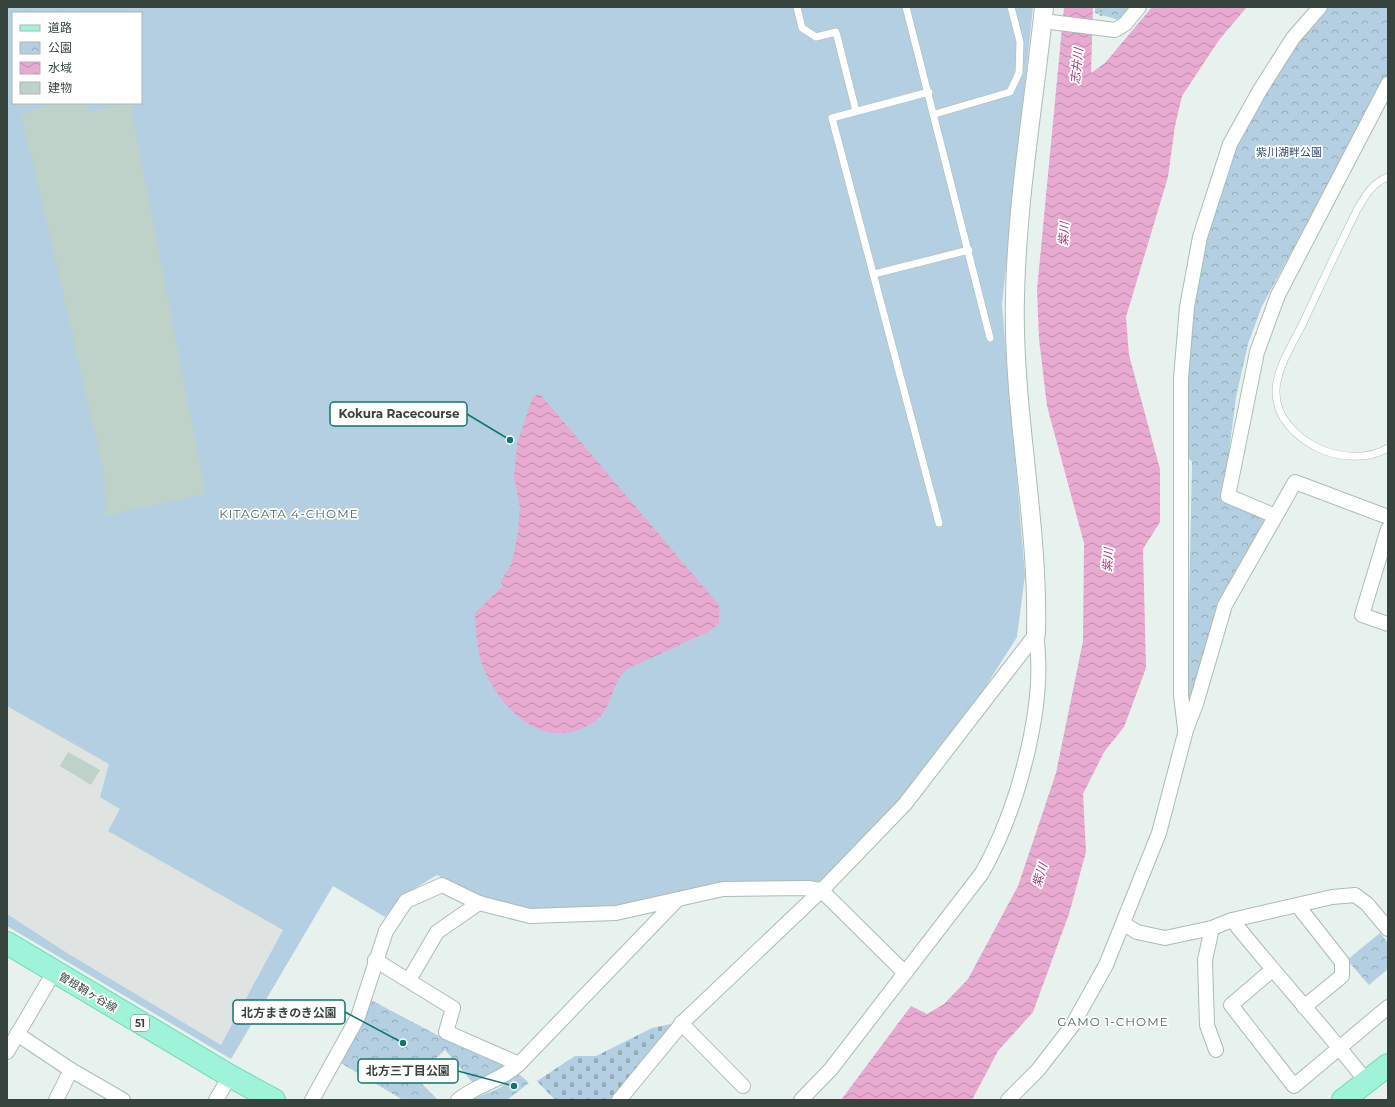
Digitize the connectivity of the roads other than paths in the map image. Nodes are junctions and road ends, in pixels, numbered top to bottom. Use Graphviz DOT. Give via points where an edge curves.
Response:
graph roads {
  1 [pos="797,7"];
  2 [pos="906,7"];
  3 [pos="1011,7"];
  4 [pos="1139,7"];
  5 [pos="1320,7"];
  6 [pos="1043,14"];
  7 [pos="1388,84"];
  8 [pos="929,92"];
  9 [pos="856,111"];
  10 [pos="935,114"];
  11 [pos="1388,178"];
  12 [pos="969,250"];
  13 [pos="874,274"];
  14 [pos="990,338"];
  15 [pos="1388,448"];
  16 [pos="1275,516"];
  17 [pos="1388,517"];
  18 [pos="939,523"];
  19 [pos="1388,529"];
  20 [pos="1388,624"];
  21 [pos="1036,634"];
  22 [pos="1186,730"];
  23 [pos="821,890"];
  24 [pos="676,901"];
  25 [pos="479,903"];
  26 [pos="1298,906"];
  27 [pos="1232,920"];
  28 [pos="1124,924"];
  29 [pos="1212,928"];
  30 [pos="1388,929"];
  31 [pos="7,943"];
  32 [pos="375,960"];
  33 [pos="1272,970"];
  34 [pos="54,972"];
  35 [pos="905,973"];
  36 [pos="409,980"];
  37 [pos="1304,1006"];
  38 [pos="1388,1008"];
  39 [pos="681,1023"];
  40 [pos="17,1034"];
  41 [pos="1340,1048"];
  42 [pos="1216,1050"];
  43 [pos="7,1052"];
  44 [pos="519,1064"];
  45 [pos="1388,1065"];
  46 [pos="71,1070"];
  47 [pos="230,1076"];
  48 [pos="1366,1081"];
  49 [pos="743,1086"];
  50 [pos="108,1097"];
  51 [pos="56,1100"];
  52 [pos="123,1100"];
  53 [pos="216,1100"];
  54 [pos="274,1100"];
  55 [pos="312,1100"];
  56 [pos="458,1100"];
  57 [pos="619,1100"];
  58 [pos="801,1100"];
  59 [pos="1008,1100"];
  60 [pos="1343,1100"];
  1 -- 9 [label="lane" via="802,28 816,37 836,32"];
  2 -- 8 [label="lane"];
  3 -- 10 [label="lane" via="1020,42 1019,73 1010,92"];
  4 -- 6 [label="street" via="1126,24 1115,30 1063,23"];
  5 -- 22 [label="street" via="1293,38 1230,144 1200,237 1187,307 1181,378 1181,695"];
  6 -- 21 [label="street" via="1030,110 1015,297 1017,367 1036,581"];
  7 -- 16 [label="street" via="1278,295 1258,352 1228,496"];
  8 -- 9 [label="lane"];
  8 -- 10 [label="lane"];
  9 -- 13 [label="lane" via="832,118"];
  10 -- 12 [label="lane"];
  11 -- 15 [label="lane" via="1380,180 1368,192 1357,210 1288,354 1276,390 1280,414 1290,428 1308,443 1324,451 1361,456 1379,453"];
  12 -- 13 [label="lane"];
  12 -- 14 [label="lane"];
  13 -- 18 [label="lane"];
  16 -- 17 [label="street" via="1295,482"];
  16 -- 22 [label="street" via="1225,605"];
  19 -- 20 [label="street" via="1362,615"];
  21 -- 23 [label="street" via="905,804"];
  21 -- 35 [label="street" via="1039,653 1035,718 1007,822 982,873"];
  22 -- 28 [label="street" via="1159,833"];
  23 -- 24 [label="street" via="722,889"];
  23 -- 35 [label="street"];
  23 -- 39 [label="street"];
  24 -- 25 [label="street" via="616,913 564,916 530,916"];
  24 -- 44 [label="street"];
  25 -- 32 [label="street" via="442,885 406,901 386,931"];
  25 -- 36 [label="street" via="437,932"];
  26 -- 27 [label="street"];
  26 -- 30 [label="street" via="1332,897 1355,895 1367,904"];
  26 -- 37 [label="street" via="1342,962 1342,976"];
  27 -- 29 [label="street"];
  27 -- 33 [label="street"];
  28 -- 29 [label="street" via="1137,932 1164,938"];
  28 -- 59 [label="street" via="1106,965 1072,1026 1038,1070"];
  29 -- 42 [label="street" via="1206,960 1207,1025"];
  31 -- 34 [label="main road, 曽根鞘ヶ谷線 / 51"];
  32 -- 36 [label="street"];
  32 -- 55 [label="street" via="358,1017"];
  33 -- 37 [label="street"];
  33 -- 41 [label="street" via="1231,1005 1294,1086"];
  34 -- 40 [label="street"];
  34 -- 47 [label="main road, 曽根鞘ヶ谷線 / 51"];
  35 -- 58 [label="street" via="831,1069"];
  36 -- 44 [label="street" via="453,1008 446,1032"];
  37 -- 41 [label="street"];
  38 -- 41 [label="street"];
  39 -- 49 [label="street"];
  39 -- 57 [label="street"];
  40 -- 43 [label="street"];
  40 -- 46 [label="street"];
  41 -- 48 [label="street"];
  44 -- 56 [label="street" via="498,1080 479,1086"];
  45 -- 48 [label="main road"];
  46 -- 50 [label="street"];
  46 -- 51 [label="street"];
  47 -- 53 [label="street"];
  47 -- 54 [label="main road, 曽根鞘ヶ谷線 / 51"];
  48 -- 60 [label="main road"];
  50 -- 52 [label="street"];
}
